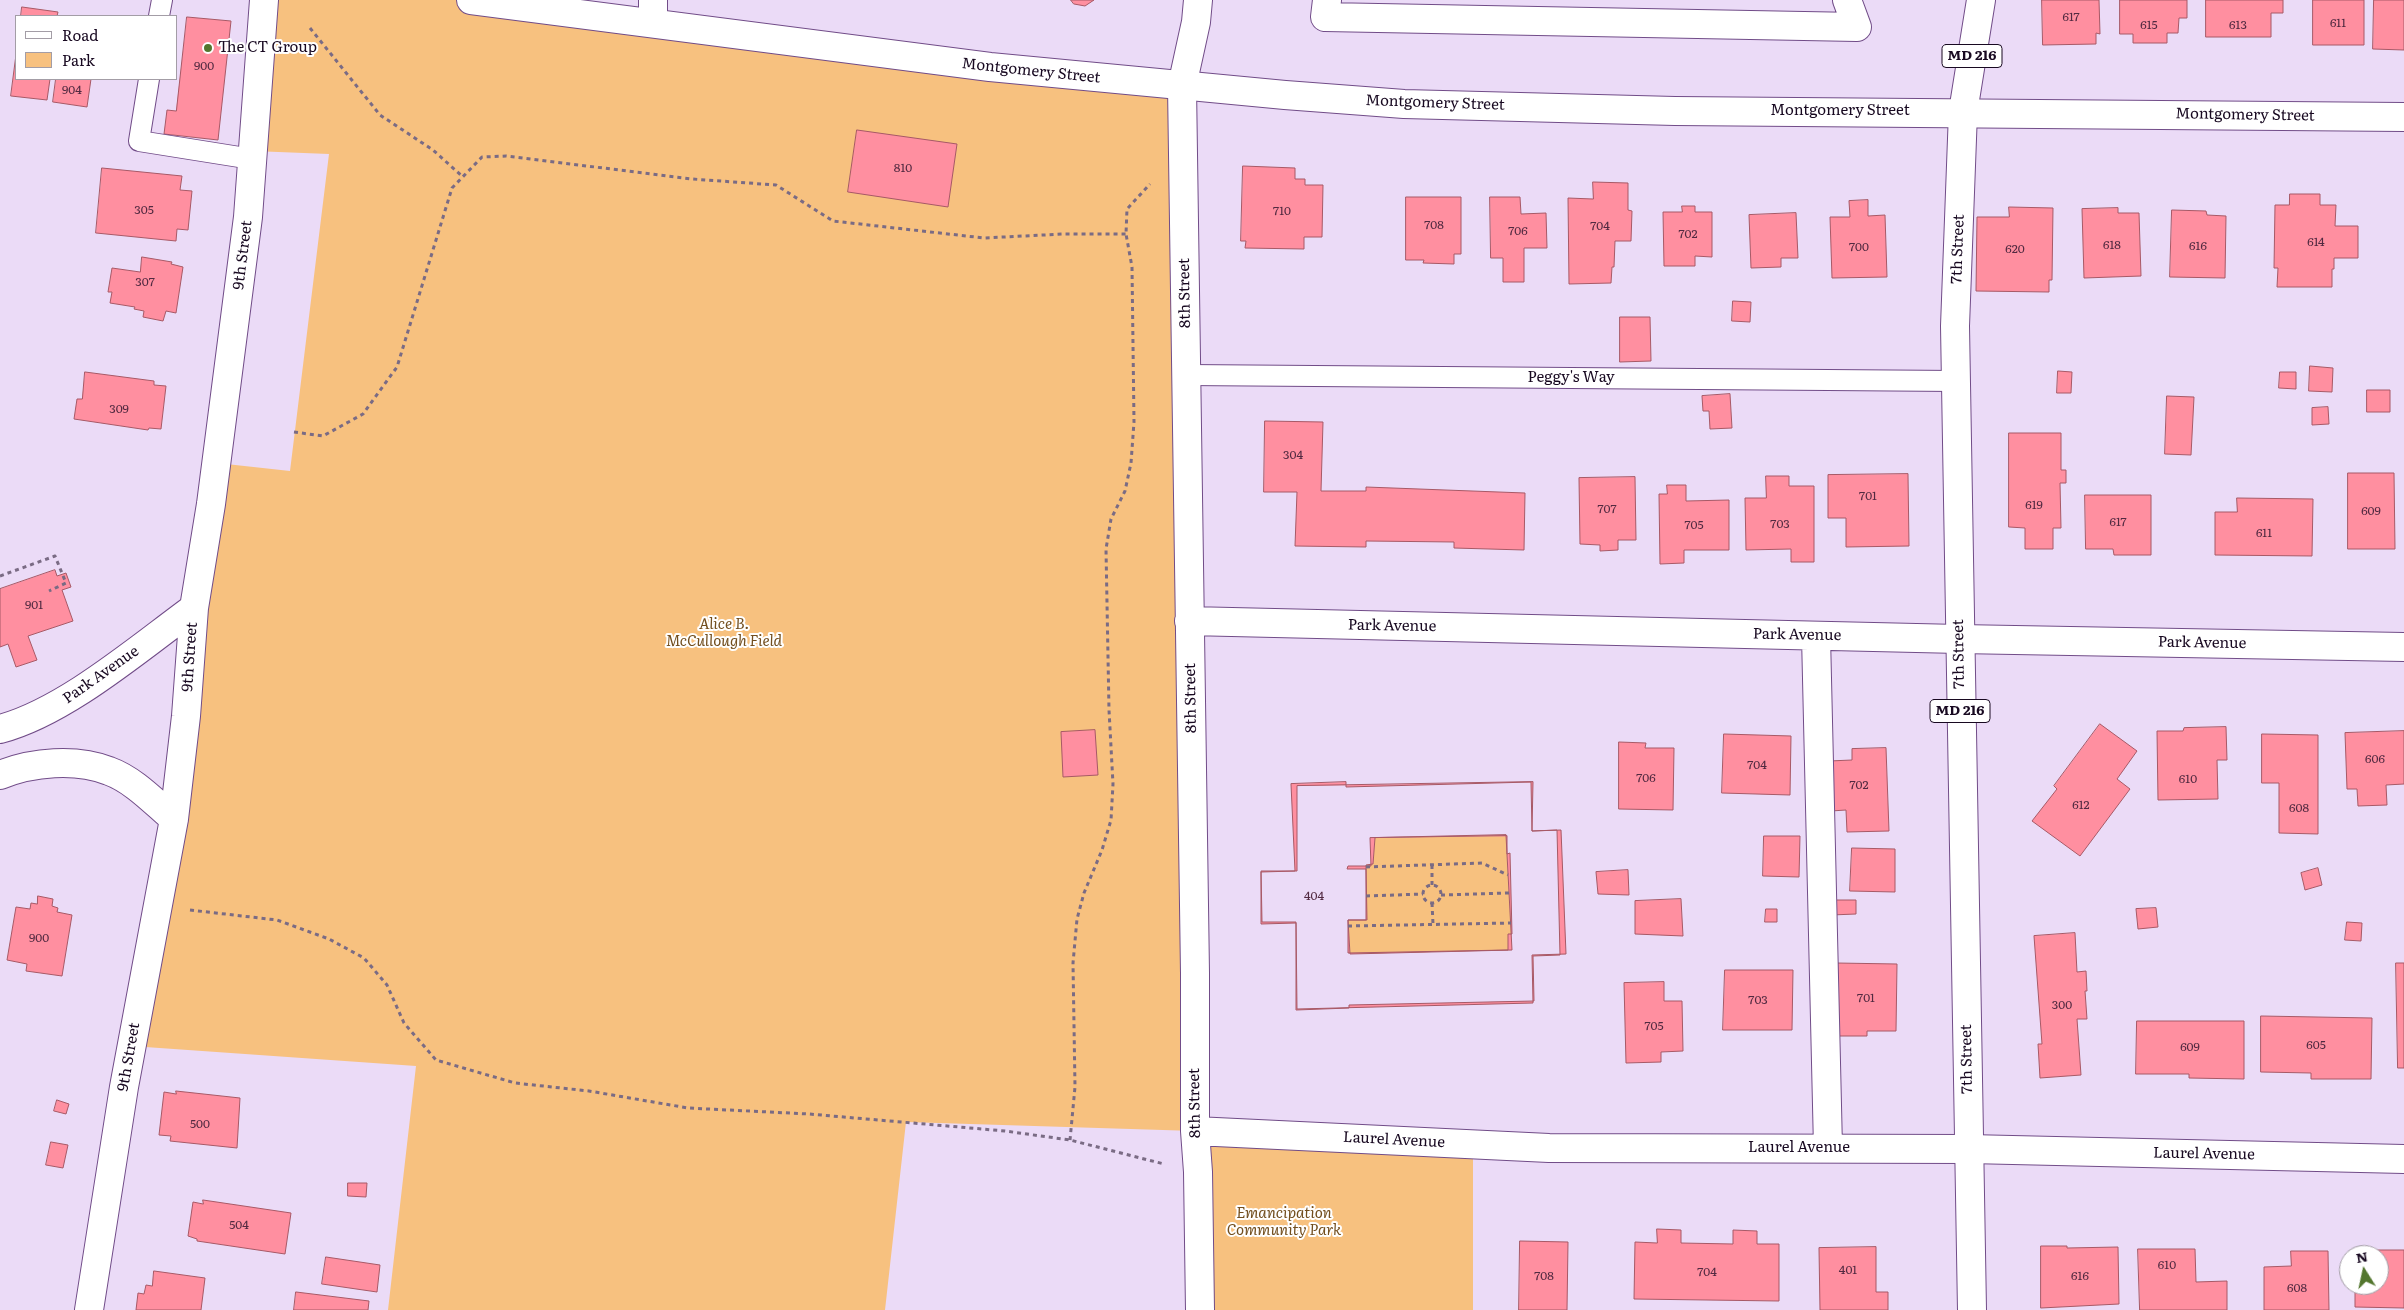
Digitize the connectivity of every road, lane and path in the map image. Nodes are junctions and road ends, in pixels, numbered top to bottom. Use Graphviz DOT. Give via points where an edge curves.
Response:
graph roads {
  1 [pos="162,0"];
  2 [pos="264,0"];
  3 [pos="472,0"];
  4 [pos="1198,0"];
  5 [pos="1327,0"];
  6 [pos="1847,0"];
  7 [pos="1981,0"];
  8 [pos="653,12"];
  9 [pos="160,15"];
  10 [pos="310,28"];
  11 [pos="149,80"];
  12 [pos="1182,86"];
  13 [pos="1963,112"];
  14 [pos="2404,117"];
  15 [pos="1183,146"];
  16 [pos="252,159"];
  17 [pos="463,177"];
  18 [pos="1126,234"];
  19 [pos="1186,374"];
  20 [pos="1956,380"];
  21 [pos="294,432"];
  22 [pos="0,576"];
  23 [pos="49,591"];
  24 [pos="194,608"];
  25 [pos="1189,621"];
  26 [pos="1816,636"];
  27 [pos="1959,639"];
  28 [pos="2404,647"];
  29 [pos="0,729"];
  30 [pos="0,775"];
  31 [pos="174,820"];
  32 [pos="1432,865"];
  33 [pos="1366,868"];
  34 [pos="1508,875"];
  35 [pos="1432,885"];
  36 [pos="1509,893"];
  37 [pos="1423,894"];
  38 [pos="1441,895"];
  39 [pos="1366,896"];
  40 [pos="1432,903"];
  41 [pos="157,907"];
  42 [pos="1511,923"];
  43 [pos="1433,924"];
  44 [pos="1348,926"];
  45 [pos="1195,1131"];
  46 [pos="1070,1140"];
  47 [pos="1828,1148"];
  48 [pos="1969,1148"];
  49 [pos="2404,1159"];
  50 [pos="1198,1172"];
  51 [pos="89,1310"];
  52 [pos="1200,1310"];
  53 [pos="1972,1310"];
  1 -- 9 [label="lane"];
  2 -- 16 [label="street, 9th Street"];
  3 -- 8 [label="street, Montgomery Street"];
  4 -- 12 [label="street, 8th Street"];
  5 -- 6 [label="street" via="1325,17 1858,27"];
  7 -- 13 [label="street, 7th Street / MD 216"];
  8 -- 12 [label="street, Montgomery Street" via="990,67"];
  10 -- 17 [label="path" via="380,115 432,150"];
  11 -- 16 [label="lane" via="139,141"];
  12 -- 13 [label="street, Montgomery Street" via="1404,104 1674,111"];
  12 -- 15 [label="street, 8th Street"];
  13 -- 14 [label="street, Montgomery Street"];
  13 -- 20 [label="street, 7th Street / MD 216"];
  15 -- 18 [label="path" via="1126,209"];
  15 -- 19 [label="street, 8th Street"];
  16 -- 24 [label="street, 9th Street" via="248,217 218,453"];
  17 -- 18 [label="path" via="482,157 506,156 692,179 776,185 833,221 984,238"];
  17 -- 21 [label="path" via="452,188 397,368 363,414 323,436"];
  18 -- 46 [label="path" via="1132,268 1134,422 1125,491 1111,519 1106,549 1111,820 1077,919 1073,962 1075,1087"];
  19 -- 20 [label="lane, Peggy's Way"];
  19 -- 25 [label="street, 8th Street"];
  20 -- 27 [label="street, 7th Street / MD 216"];
  22 -- 23 [label="path" via="56,556 66,583"];
  24 -- 29 [label="street, Park Avenue" via="56,705"];
  24 -- 31 [label="street, 9th Street"];
  25 -- 26 [label="street, Park Avenue"];
  25 -- 45 [label="street, 8th Street"];
  26 -- 27 [label="street, Park Avenue"];
  26 -- 47 [label="street"];
  27 -- 28 [label="street, Park Avenue"];
  27 -- 48 [label="street, 7th Street / MD 216"];
  30 -- 31 [label="street" via="42,764 79,764 110,771 141,790"];
  31 -- 41 [label="street, 9th Street"];
  32 -- 33 [label="path"];
  32 -- 34 [label="path" via="1482,863"];
  32 -- 35 [label="path"];
  35 -- 37 [label="path" via="1426,887"];
  35 -- 38 [label="path" via="1439,889"];
  36 -- 38 [label="path"];
  37 -- 39 [label="path"];
  37 -- 40 [label="path"];
  38 -- 40 [label="path"];
  40 -- 43 [label="path"];
  41 -- 46 [label="path" via="277,920 329,939 364,958 387,985 404,1023 436,1060 515,1083 688,1108 809,1114 1005,1131"];
  41 -- 51 [label="street, 9th Street" via="124,1086"];
  42 -- 43 [label="path"];
  43 -- 44 [label="path"];
  45 -- 47 [label="street, Laurel Avenue" via="1549,1148"];
  45 -- 50 [label="street, 8th Street"];
  46 -- 50 [label="path"];
  47 -- 48 [label="street, Laurel Avenue"];
  48 -- 49 [label="street, Laurel Avenue"];
  48 -- 53 [label="street, 7th Street / MD 216"];
  50 -- 52 [label="street, 8th Street"];
}
